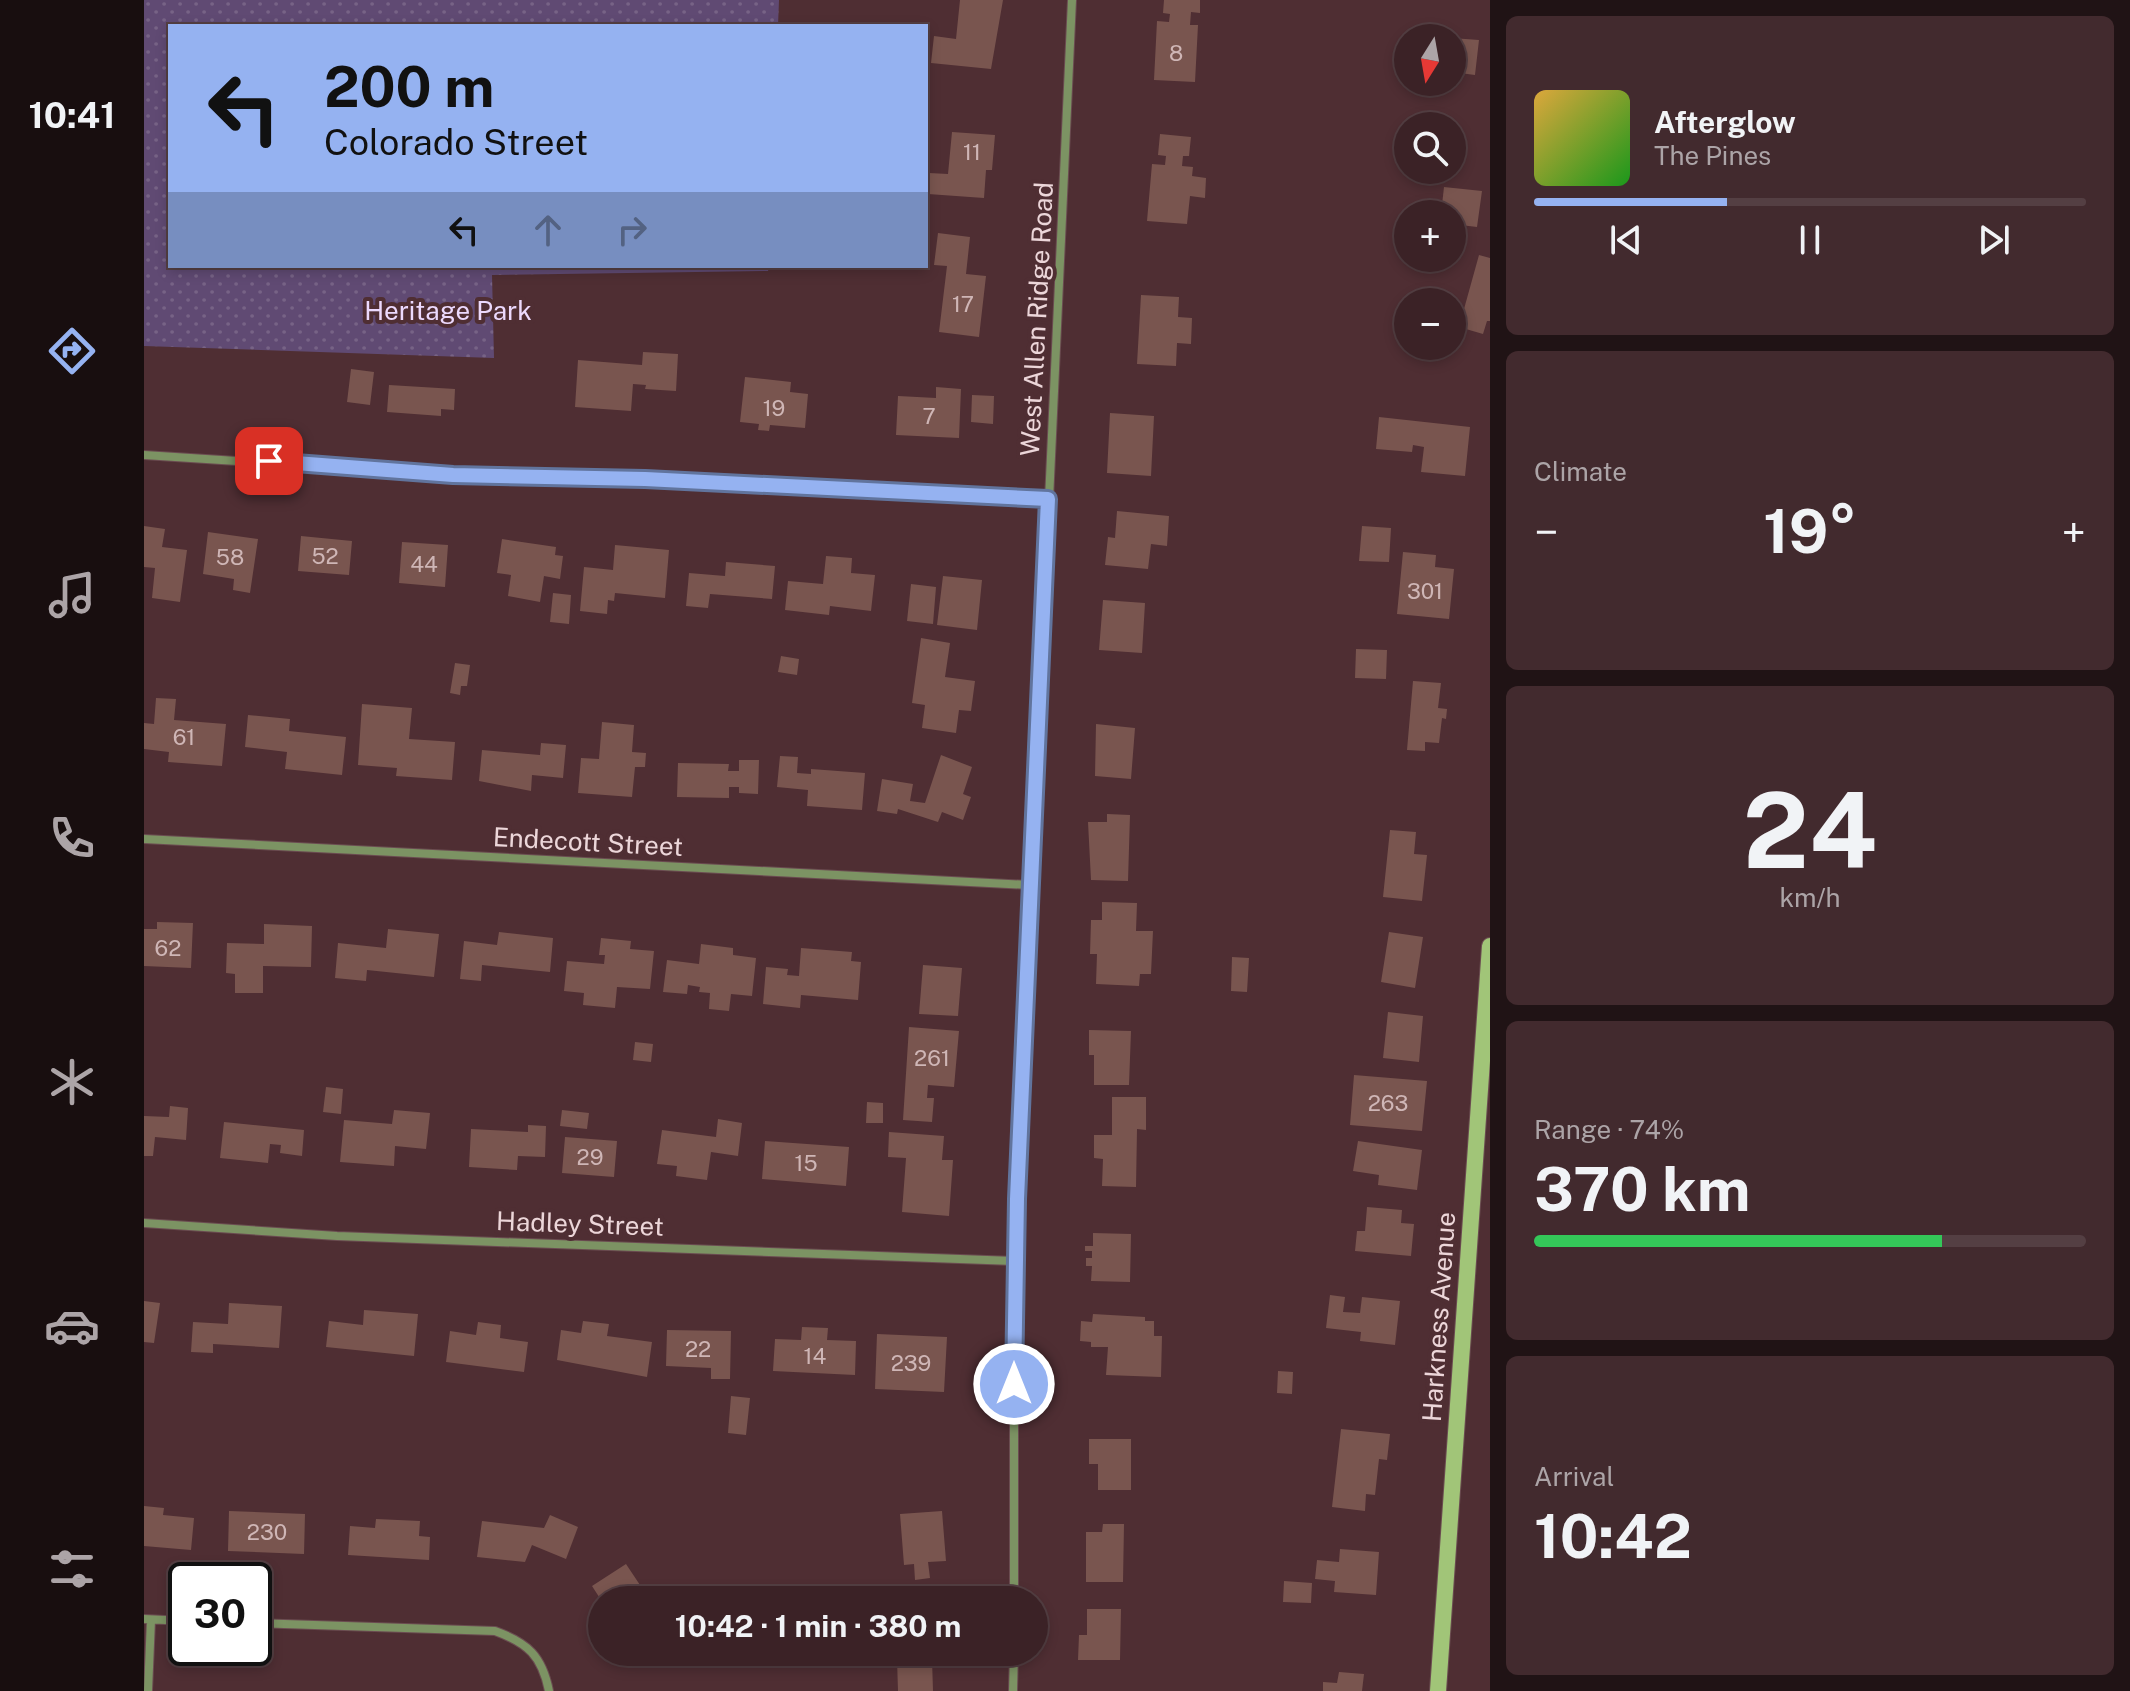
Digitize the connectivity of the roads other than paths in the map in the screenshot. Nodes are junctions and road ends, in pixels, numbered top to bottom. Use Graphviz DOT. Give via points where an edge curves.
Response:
graph roads {
  1 [pos="1072,0"];
  2 [pos="144,455"];
  3 [pos="1048,499"];
  4 [pos="144,839"];
  5 [pos="1029,885"];
  6 [pos="1490,946"];
  7 [pos="144,1223"];
  8 [pos="1014,1261"];
  9 [pos="1014,1586"];
  10 [pos="147,1620"];
  11 [pos="168,1621"];
  12 [pos="272,1624"];
  13 [pos="1014,1666"];
  14 [pos="148,1691"];
  15 [pos="549,1691"];
  16 [pos="1013,1691"];
  17 [pos="1438,1691"];
  1 -- 3 [label="street, West Allen Ridge Road"];
  2 -- 3 [label="street" via="453,475"];
  3 -- 5 [label="street, West Allen Ridge Road"];
  4 -- 5 [label="street, Endecott Street"];
  5 -- 8 [label="street, West Allen Ridge Road"];
  6 -- 17 [label="main road, Harkness Avenue"];
  7 -- 8 [label="street, Hadley Street" via="337,1236"];
  8 -- 9 [label="street, West Allen Ridge Road"];
  10 -- 11 [label="street"];
  10 -- 14 [label="street"];
  12 -- 15 [label="street" via="495,1631 530,1646"];
  13 -- 16 [label="street"];
}
